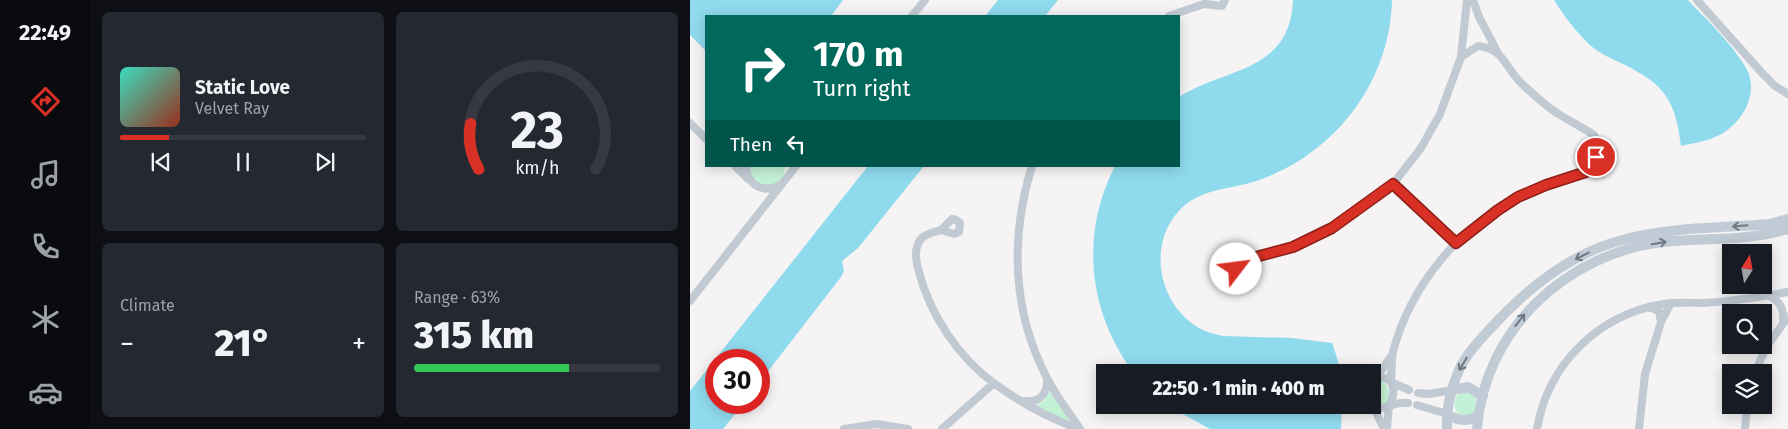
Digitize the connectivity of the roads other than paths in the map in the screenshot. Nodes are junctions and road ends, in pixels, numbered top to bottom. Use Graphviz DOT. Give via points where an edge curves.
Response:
graph roads {
  1 [pos="925,0"];
  2 [pos="1225,0"];
  3 [pos="1467,0"];
  4 [pos="1473,0"];
  5 [pos="1696,0"];
  6 [pos="1206,2"];
  7 [pos="913,15"];
  8 [pos="1172,15"];
  9 [pos="1498,53"];
  10 [pos="1461,57"];
  11 [pos="1788,94"];
  12 [pos="692,125"];
  13 [pos="705,136"];
  14 [pos="736,167"];
  15 [pos="746,167"];
  16 [pos="789,167"];
  17 [pos="795,167"];
  18 [pos="1032,167"];
  19 [pos="784,182"];
  20 [pos="753,184"];
  21 [pos="1393,184"];
  22 [pos="767,204"];
  23 [pos="1788,219"];
  24 [pos="941,230"];
  25 [pos="1788,230"];
  26 [pos="1456,243"];
  27 [pos="1248,259"];
  28 [pos="1788,292"];
  29 [pos="1769,296"];
  30 [pos="690,301"];
  31 [pos="1671,303"];
  32 [pos="1649,307"];
  33 [pos="1785,320"];
  34 [pos="1662,322"];
  35 [pos="1393,353"];
  36 [pos="1759,364"];
  37 [pos="1381,371"];
  38 [pos="1047,378"];
  39 [pos="1381,379"];
  40 [pos="1392,382"];
  41 [pos="994,383"];
  42 [pos="1409,390"];
  43 [pos="1452,390"];
  44 [pos="1418,392"];
  45 [pos="1429,394"];
  46 [pos="1483,396"];
  47 [pos="1022,401"];
  48 [pos="1408,403"];
  49 [pos="1417,405"];
  50 [pos="1389,406"];
  51 [pos="1427,407"];
  52 [pos="1381,408"];
  53 [pos="1377,414"];
  54 [pos="1447,414"];
  55 [pos="1746,414"];
  56 [pos="1478,416"];
  57 [pos="844,429"];
  58 [pos="908,429"];
  59 [pos="942,429"];
  60 [pos="1080,429"];
  61 [pos="1385,429"];
  62 [pos="1447,429"];
  63 [pos="1477,429"];
  64 [pos="1537,429"];
  65 [pos="1639,429"];
  66 [pos="1745,429"];
  1 -- 7 [label="street"];
  2 -- 6 [label="street" via="1220,7"];
  3 -- 10 [label="street"];
  4 -- 9 [label="street"];
  5 -- 11 [label="street" via="1763,74"];
  6 -- 8 [label="street"];
  9 -- 10 [label="street" via="1478,46"];
  9 -- 26 [label="street" via="1519,81 1539,99 1594,136 1597,141 1596,157 1586,172 1518,197"];
  10 -- 21 [label="street" via="1436,122"];
  12 -- 13 [label="street"];
  14 -- 20 [label="street"];
  15 -- 20 [label="street"];
  16 -- 19 [label="street"];
  17 -- 19 [label="street"];
  18 -- 38 [label="street" via="1020,216 1017,272 1026,326"];
  19 -- 20 [label="street" via="766,189"];
  19 -- 22 [label="street"];
  20 -- 22 [label="street"];
  21 -- 26 [label="street"];
  21 -- 27 [label="street" via="1332,228 1293,247"];
  22 -- 30 [label="street"];
  23 -- 43 [label="street, one-way" via="1770,224 1625,239 1577,258 1538,283 1500,318 1463,362"];
  24 -- 41 [label="street" via="924,237 917,245 917,266 923,288 947,333"];
  46 -- 25 [label="street, one-way" via="1500,351 1521,318 1572,273 1611,255 1662,242"];
  26 -- 35 [label="street" via="1423,285 1401,328"];
  28 -- 29 [label="street"];
  29 -- 31 [label="street"];
  29 -- 33 [label="street" via="1781,305"];
  31 -- 32 [label="street"];
  31 -- 34 [label="street"];
  32 -- 34 [label="street" via="1659,311"];
  32 -- 64 [label="street" via="1612,321 1572,353 1545,395"];
  33 -- 36 [label="street"];
  34 -- 65 [label="street" via="1644,381"];
  35 -- 37 [label="street"];
  35 -- 40 [label="street"];
  38 -- 47 [label="street" via="1045,392 1040,398 1032,402"];
  38 -- 60 [label="street"];
  39 -- 40 [label="street"];
  40 -- 42 [label="street"];
  40 -- 50 [label="street" via="1393,396"];
  41 -- 47 [label="street"];
  41 -- 59 [label="street"];
  43 -- 45 [label="street"];
  43 -- 46 [label="street" via="1468,387"];
  43 -- 54 [label="street"];
  44 -- 45 [label="street"];
  45 -- 51 [label="street"];
  46 -- 56 [label="street"];
  47 -- 60 [label="street" via="1041,413"];
  48 -- 50 [label="street"];
  49 -- 51 [label="street"];
  50 -- 52 [label="street"];
  50 -- 61 [label="street"];
  51 -- 54 [label="street"];
  53 -- 61 [label="street"];
  54 -- 56 [label="street" via="1459,420"];
  54 -- 62 [label="street"];
  55 -- 66 [label="street"];
  56 -- 63 [label="street"];
  57 -- 58 [label="street" via="877,424"];
}
